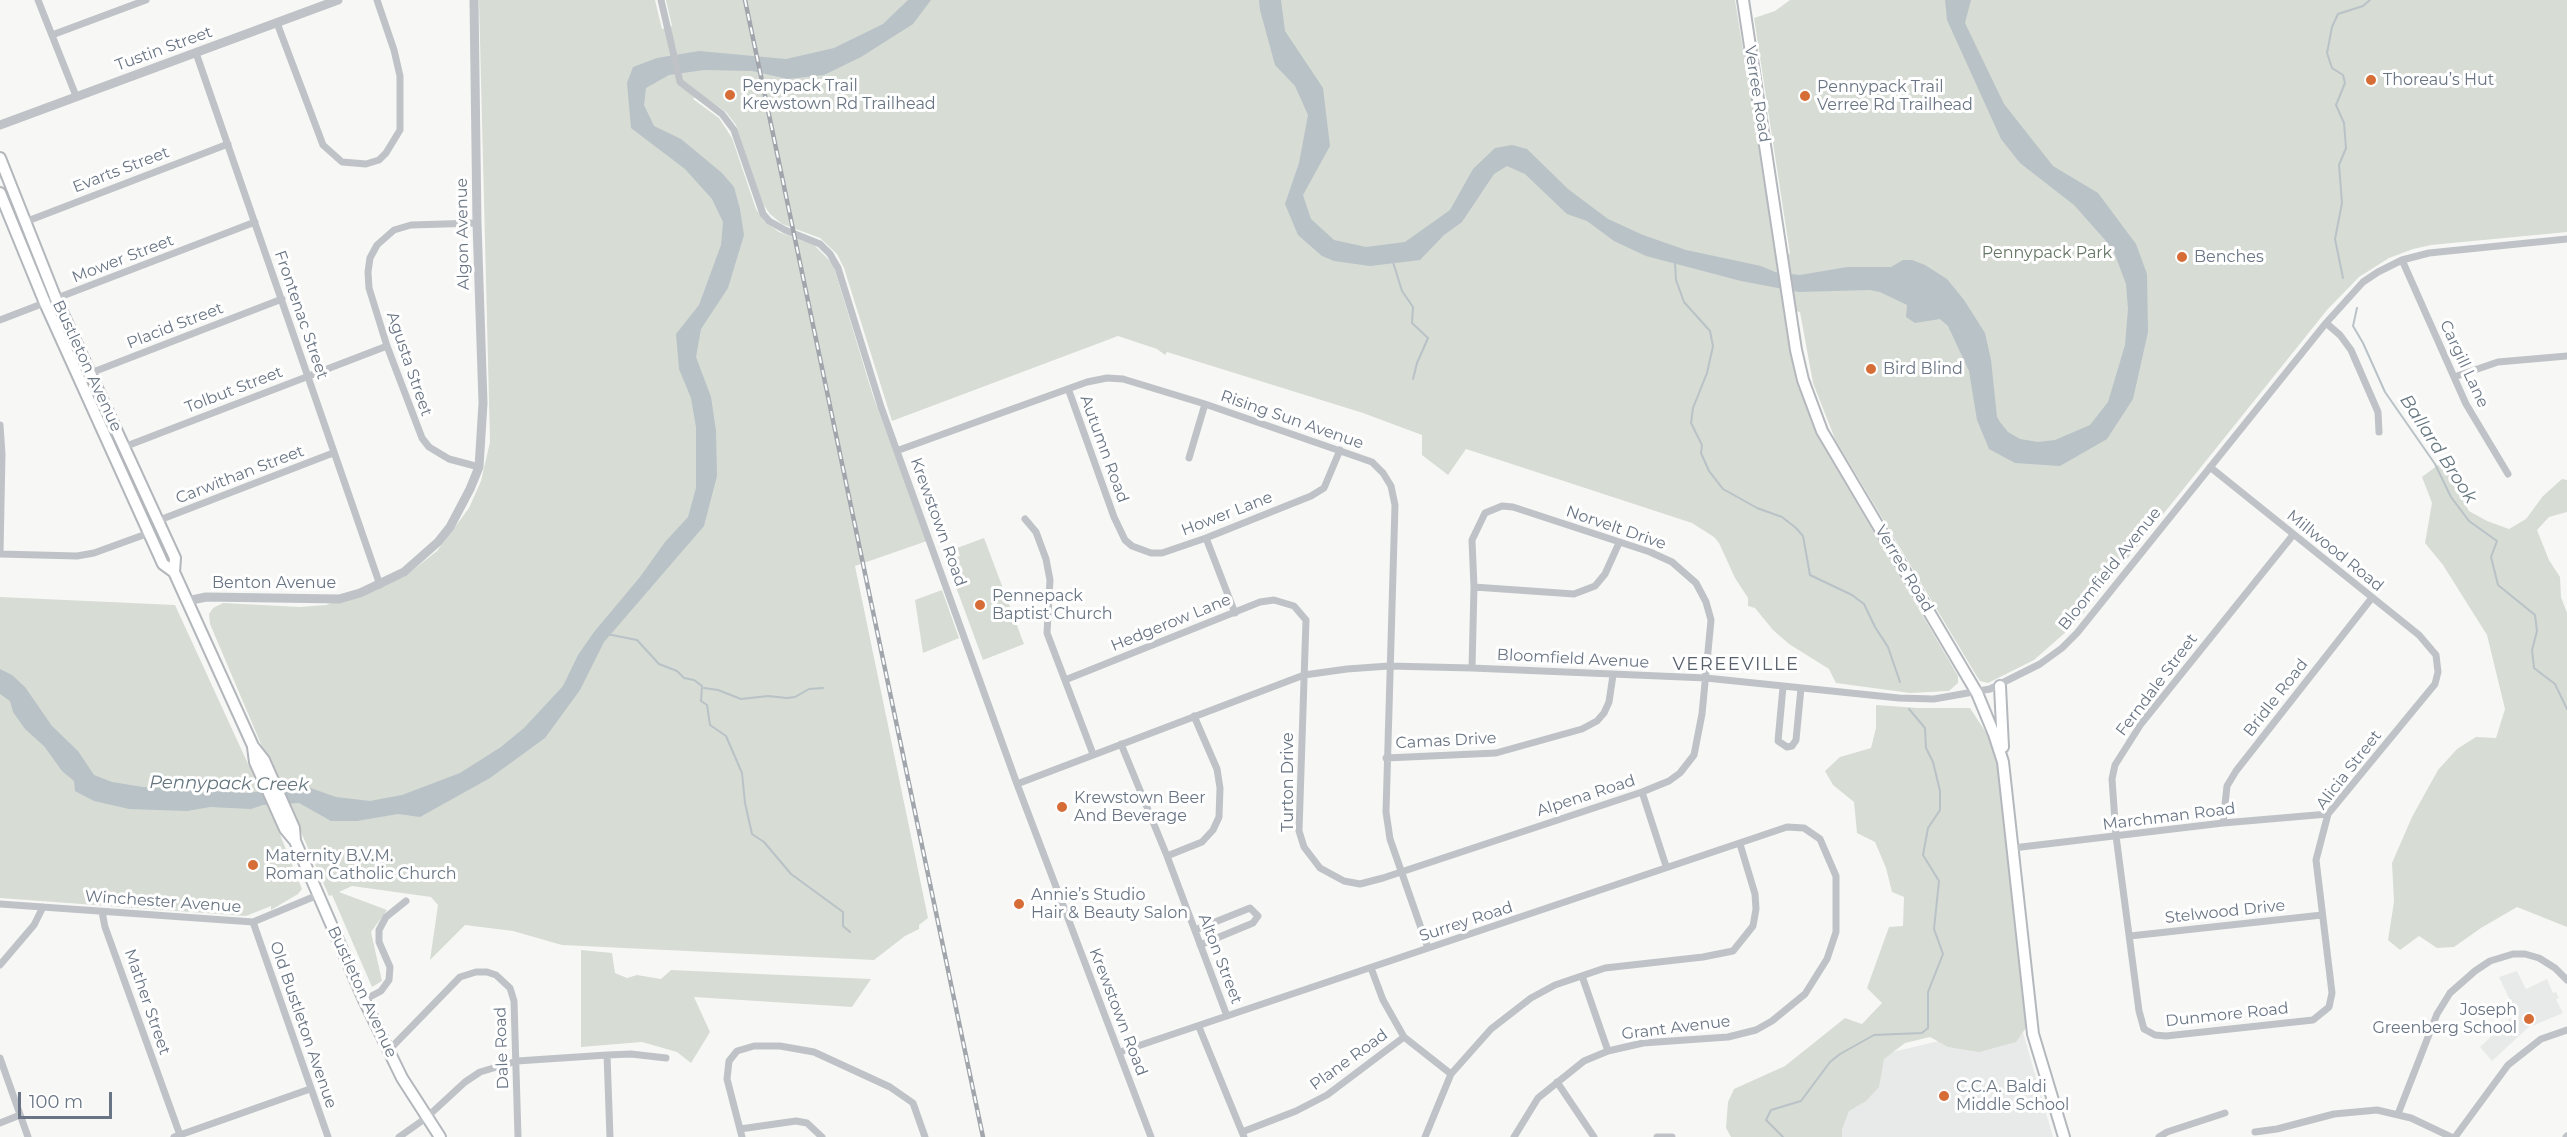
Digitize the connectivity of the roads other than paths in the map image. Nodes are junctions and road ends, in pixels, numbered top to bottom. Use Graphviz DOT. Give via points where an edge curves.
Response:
graph roads {
  1 [pos="38,0"];
  2 [pos="146,0"];
  3 [pos="338,0"];
  4 [pos="377,0"];
  5 [pos="474,0"];
  6 [pos="661,0"];
  7 [pos="1743,0"];
  8 [pos="277,23"];
  9 [pos="52,35"];
  10 [pos="196,53"];
  11 [pos="76,96"];
  12 [pos="0,125"];
  13 [pos="228,144"];
  14 [pos="0,158"];
  15 [pos="0,193"];
  16 [pos="25,222"];
  17 [pos="255,222"];
  18 [pos="477,223"];
  19 [pos="2567,239"];
  20 [pos="2402,260"];
  21 [pos="282,299"];
  22 [pos="50,301"];
  23 [pos="0,320"];
  24 [pos="2326,323"];
  25 [pos="387,345"];
  26 [pos="2567,356"];
  27 [pos="90,373"];
  28 [pos="308,376"];
  29 [pos="78,377"];
  30 [pos="2454,377"];
  31 [pos="1069,391"];
  32 [pos="1204,404"];
  33 [pos="0,425"];
  34 [pos="2379,432"];
  35 [pos="124,447"];
  36 [pos="899,450"];
  37 [pos="1340,450"];
  38 [pos="333,453"];
  39 [pos="1189,458"];
  40 [pos="479,467"];
  41 [pos="2210,467"];
  42 [pos="1,471"];
  43 [pos="2508,474"];
  44 [pos="1114,517"];
  45 [pos="1025,519"];
  46 [pos="157,521"];
  47 [pos="149,533"];
  48 [pos="2293,535"];
  49 [pos="1206,538"];
  50 [pos="1619,543"];
  51 [pos="0,555"];
  52 [pos="174,572"];
  53 [pos="380,585"];
  54 [pos="1474,587"];
  55 [pos="2371,599"];
  56 [pos="187,601"];
  57 [pos="1288,603"];
  58 [pos="1235,613"];
  59 [pos="2438,660"];
  60 [pos="1389,666"];
  61 [pos="1472,668"];
  62 [pos="1304,675"];
  63 [pos="1613,675"];
  64 [pos="1706,678"];
  65 [pos="1065,680"];
  66 [pos="2000,686"];
  67 [pos="1783,687"];
  68 [pos="1801,688"];
  69 [pos="1977,693"];
  70 [pos="1194,716"];
  71 [pos="1122,744"];
  72 [pos="1093,754"];
  73 [pos="1386,758"];
  74 [pos="2003,762"];
  75 [pos="1017,784"];
  76 [pos="1642,792"];
  77 [pos="2328,814"];
  78 [pos="2223,823"];
  79 [pos="2116,836"];
  80 [pos="1819,838"];
  81 [pos="1740,844"];
  82 [pos="2013,849"];
  83 [pos="1167,856"];
  84 [pos="1666,866"];
  85 [pos="1402,872"];
  86 [pos="318,895"];
  87 [pos="406,902"];
  88 [pos="0,904"];
  89 [pos="44,907"];
  90 [pos="102,912"];
  91 [pos="2322,915"];
  92 [pos="253,922"];
  93 [pos="1195,930"];
  94 [pos="2130,936"];
  95 [pos="1200,945"];
  96 [pos="1428,948"];
  97 [pos="0,965"];
  98 [pos="1371,968"];
  99 [pos="1582,976"];
  100 [pos="2567,980"];
  101 [pos="364,1000"];
  102 [pos="2322,1015"];
  103 [pos="1227,1016"];
  104 [pos="2141,1020"];
  105 [pos="1198,1027"];
  106 [pos="2567,1030"];
  107 [pos="1404,1037"];
  108 [pos="389,1050"];
  109 [pos="1608,1051"];
  110 [pos="1119,1052"];
  111 [pos="608,1055"];
  112 [pos="0,1058"];
  113 [pos="666,1059"];
  114 [pos="517,1060"];
  115 [pos="1451,1074"];
  116 [pos="1557,1082"];
  117 [pos="310,1089"];
  118 [pos="2225,1113"];
  119 [pos="2398,1114"];
  120 [pos="20,1115"];
  121 [pos="426,1119"];
  122 [pos="0,1123"];
  123 [pos="2256,1132"];
  124 [pos="741,1133"];
  125 [pos="1243,1134"];
  126 [pos="177,1136"];
  127 [pos="28,1137"];
  128 [pos="328,1137"];
  129 [pos="399,1137"];
  130 [pos="440,1137"];
  131 [pos="518,1137"];
  132 [pos="610,1137"];
  133 [pos="822,1137"];
  134 [pos="925,1137"];
  135 [pos="1152,1137"];
  136 [pos="1425,1137"];
  137 [pos="1514,1137"];
  138 [pos="1594,1137"];
  139 [pos="1657,1137"];
  140 [pos="1672,1137"];
  141 [pos="2064,1137"];
  142 [pos="2159,1137"];
  143 [pos="2453,1137"];
  1 -- 9 [label="street"];
  2 -- 9 [label="street"];
  3 -- 8 [label="street, Tustin Street"];
  4 -- 8 [label="street" via="400,76 400,130 379,160 342,162 323,145"];
  5 -- 18 [label="street, Algon Avenue"];
  6 -- 36 [label="street, Krewstown Road" via="679,78 734,130 763,214 769,221 820,244 838,268 881,407"];
  7 -- 69 [label="main road, Verree Road" via="1803,380 1822,431"];
  8 -- 10 [label="street, Tustin Street"];
  9 -- 11 [label="street"];
  10 -- 11 [label="street, Tustin Street"];
  10 -- 13 [label="street, Frontenac Street"];
  11 -- 12 [label="street, Tustin Street"];
  13 -- 16 [label="street, Evarts Street"];
  13 -- 17 [label="street, Frontenac Street"];
  14 -- 16 [label="main road, Bustleton Avenue"];
  15 -- 22 [label="main road, Bustleton Avenue"];
  16 -- 22 [label="main road, Bustleton Avenue"];
  17 -- 21 [label="street, Frontenac Street"];
  17 -- 22 [label="street, Mower Street"];
  18 -- 25 [label="street, Agusta Street" via="411,225 384,237 370,258 368,272 369,288"];
  18 -- 40 [label="street, Algon Avenue" via="483,404"];
  19 -- 20 [label="street, Bloomfield Avenue" via="2448,250"];
  20 -- 24 [label="street, Bloomfield Avenue" via="2363,282"];
  20 -- 30 [label="street, Cargill Lane"];
  21 -- 27 [label="street, Placid Street"];
  21 -- 28 [label="street, Frontenac Street"];
  22 -- 23 [label="street, Mower Street"];
  22 -- 27 [label="main road, Bustleton Avenue"];
  22 -- 29 [label="main road, Bustleton Avenue"];
  24 -- 34 [label="street" via="2351,350 2378,412"];
  24 -- 41 [label="street, Bloomfield Avenue"];
  25 -- 28 [label="street, Tolbut Street"];
  25 -- 40 [label="street, Agusta Street" via="422,438 448,459"];
  26 -- 30 [label="street" via="2498,362"];
  27 -- 29 [label="street, Placid Street"];
  27 -- 35 [label="main road, Bustleton Avenue"];
  28 -- 35 [label="street, Tolbut Street"];
  28 -- 38 [label="street, Frontenac Street"];
  29 -- 47 [label="main road, Bustleton Avenue"];
  30 -- 43 [label="street, Cargill Lane"];
  31 -- 32 [label="street, Rising Sun Avenue" via="1087,382 1123,379"];
  31 -- 36 [label="street, Rising Sun Avenue"];
  31 -- 44 [label="street, Autumn Road"];
  32 -- 37 [label="street, Rising Sun Avenue"];
  32 -- 39 [label="street"];
  33 -- 42 [label="street"];
  35 -- 46 [label="main road, Bustleton Avenue"];
  36 -- 75 [label="street, Krewstown Road"];
  37 -- 49 [label="street, Hower Lane" via="1324,488"];
  37 -- 60 [label="street, Rising Sun Avenue" via="1372,462 1391,486 1395,505"];
  38 -- 46 [label="street, Carwithan Street"];
  38 -- 53 [label="street, Frontenac Street"];
  40 -- 53 [label="street, Benton Avenue" via="461,508 438,542 404,572"];
  41 -- 48 [label="street, Millwood Road"];
  41 -- 66 [label="street, Bloomfield Avenue" via="2077,633 2040,664"];
  42 -- 51 [label="street"];
  44 -- 49 [label="street, Hower Lane" via="1125,540 1151,554"];
  45 -- 65 [label="street" via="1036,532 1046,560 1050,580 1047,633"];
  46 -- 52 [label="main road, Bustleton Avenue" via="175,558"];
  47 -- 51 [label="street" via="77,556"];
  47 -- 52 [label="main road, Bustleton Avenue" via="163,564"];
  48 -- 55 [label="street, Millwood Road"];
  48 -- 79 [label="street, Ferndale Street" via="2141,724 2115,765 2112,779"];
  49 -- 58 [label="street"];
  50 -- 54 [label="street" via="1595,586 1574,594"];
  50 -- 54 [label="street, Norvelt Drive" via="1513,507 1494,508 1485,513 1472,540"];
  50 -- 64 [label="street, Norvelt Drive" via="1672,562 1696,583 1710,620"];
  52 -- 56 [label="main road, Bustleton Avenue"];
  53 -- 56 [label="street, Benton Avenue" via="339,599 206,597"];
  54 -- 61 [label="street"];
  55 -- 59 [label="street, Millwood Road" via="2419,635"];
  55 -- 78 [label="street, Bridle Road" via="2236,771 2227,786"];
  56 -- 86 [label="main road, Bustleton Avenue"];
  57 -- 58 [label="street, Hedgerow Lane" via="1260,602"];
  57 -- 62 [label="street, Turton Drive" via="1306,621"];
  58 -- 65 [label="street, Hedgerow Lane"];
  59 -- 77 [label="street, Alicia Street" via="2435,684"];
  60 -- 61 [label="street, Bloomfield Avenue"];
  60 -- 62 [label="street, Bloomfield Avenue"];
  60 -- 73 [label="street, Rising Sun Avenue"];
  61 -- 63 [label="street, Bloomfield Avenue"];
  62 -- 70 [label="street, Bloomfield Avenue"];
  62 -- 85 [label="street, Turton Drive" via="1299,831 1304,848 1320,868 1344,881 1360,884"];
  63 -- 64 [label="street, Bloomfield Avenue"];
  63 -- 73 [label="street, Camas Drive" via="1610,702 1604,713 1582,729 1496,753"];
  64 -- 67 [label="street, Bloomfield Avenue"];
  64 -- 76 [label="street, Alpena Road" via="1698,742 1689,764 1669,781"];
  65 -- 72 [label="street"];
  66 -- 69 [label="street, Bloomfield Avenue"];
  66 -- 74 [label="main road"];
  67 -- 68 [label="street, Bloomfield Avenue"];
  67 -- 68 [label="street" via="1778,741 1787,747 1796,740"];
  68 -- 69 [label="street, Bloomfield Avenue" via="1925,699"];
  69 -- 74 [label="main road, Verree Road"];
  70 -- 71 [label="street, Bloomfield Avenue"];
  70 -- 83 [label="street" via="1217,769 1220,817 1202,842"];
  71 -- 72 [label="street, Bloomfield Avenue"];
  71 -- 83 [label="street, Alton Street"];
  72 -- 75 [label="street, Bloomfield Avenue"];
  73 -- 85 [label="street, Rising Sun Avenue" via="1386,812"];
  74 -- 82 [label="main road, Verree Road"];
  75 -- 110 [label="street, Krewstown Road"];
  76 -- 84 [label="street"];
  76 -- 85 [label="street, Alpena Road"];
  77 -- 78 [label="street, Marchman Road"];
  77 -- 91 [label="street, Alicia Street" via="2316,860"];
  78 -- 79 [label="street, Marchman Road"];
  79 -- 82 [label="street, Marchman Road"];
  79 -- 94 [label="street, Ferndale Street"];
  80 -- 81 [label="street, Surrey Road" via="1804,828 1787,827"];
  80 -- 109 [label="street, Grant Avenue" via="1836,876 1836,932 1827,959 1805,994 1756,1030 1728,1037 1643,1043"];
  81 -- 84 [label="street, Surrey Road"];
  81 -- 99 [label="street" via="1756,909 1753,927 1733,951 1605,968"];
  82 -- 141 [label="main road, Verree Road" via="2033,1034"];
  83 -- 93 [label="street, Alton Street"];
  84 -- 96 [label="street, Surrey Road"];
  85 -- 96 [label="street, Rising Sun Avenue"];
  86 -- 92 [label="street, Winchester Avenue"];
  86 -- 101 [label="main road, Bustleton Avenue"];
  87 -- 101 [label="street" via="386,917 378,930 390,967 389,980 381,991"];
  88 -- 89 [label="street, Winchester Avenue"];
  89 -- 90 [label="street, Winchester Avenue"];
  89 -- 97 [label="street"];
  90 -- 92 [label="street, Winchester Avenue"];
  90 -- 126 [label="street, Mather Street"];
  91 -- 94 [label="street, Stelwood Drive"];
  91 -- 102 [label="street, Alicia Street" via="2332,993 2330,1007"];
  92 -- 117 [label="street, Old Bustleton Avenue"];
  93 -- 95 [label="street, Alton Street"];
  93 -- 95 [label="street" via="1250,908 1258,916 1253,923"];
  94 -- 104 [label="street, Ferndale Street"];
  95 -- 103 [label="street, Alton Street"];
  96 -- 98 [label="street, Surrey Road"];
  98 -- 103 [label="street, Surrey Road"];
  98 -- 107 [label="street"];
  99 -- 109 [label="street"];
  99 -- 115 [label="street" via="1555,985 1518,1008 1491,1029"];
  100 -- 119 [label="street" via="2539,958 2525,954 2490,961 2475,971 2450,993 2437,1014"];
  101 -- 108 [label="main road, Bustleton Avenue"];
  102 -- 104 [label="street, Dunmore Road" via="2313,1020 2166,1036 2144,1029"];
  103 -- 105 [label="street, Surrey Road"];
  105 -- 110 [label="street, Surrey Road"];
  105 -- 125 [label="street"];
  106 -- 143 [label="street" via="2541,1039 2508,1065"];
  107 -- 115 [label="street"];
  107 -- 125 [label="street, Plane Road" via="1327,1095"];
  108 -- 114 [label="street, Dale Road" via="460,977 487,972 503,980 512,994"];
  108 -- 121 [label="main road, Bustleton Avenue"];
  109 -- 116 [label="street, Grant Avenue" via="1584,1061"];
  110 -- 135 [label="street, Krewstown Road"];
  111 -- 113 [label="street"];
  111 -- 114 [label="street"];
  111 -- 132 [label="street"];
  112 -- 120 [label="street"];
  114 -- 121 [label="street" via="480,1072"];
  114 -- 131 [label="street, Dale Road"];
  115 -- 136 [label="street"];
  116 -- 137 [label="street, Grant Avenue" via="1538,1098"];
  116 -- 138 [label="street"];
  117 -- 126 [label="street"];
  117 -- 128 [label="street, Old Bustleton Avenue"];
  118 -- 142 [label="street"];
  119 -- 123 [label="street" via="2361,1110"];
  119 -- 143 [label="street"];
  120 -- 122 [label="street"];
  120 -- 127 [label="street"];
  121 -- 129 [label="street"];
  121 -- 130 [label="main road, Bustleton Avenue"];
  124 -- 133 [label="street" via="796,1121 807,1123"];
  124 -- 134 [label="street" via="727,1079 729,1060 736,1051 754,1046 780,1046 814,1052 902,1094 913,1103"];
  139 -- 140 [label="street"];
}
